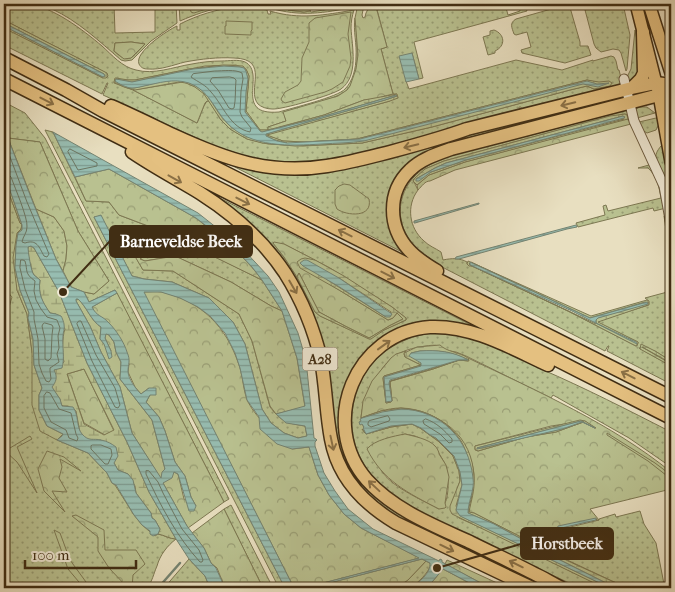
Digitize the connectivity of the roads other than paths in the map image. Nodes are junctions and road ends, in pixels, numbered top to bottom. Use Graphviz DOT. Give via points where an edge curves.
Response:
graph roads {
  1 [pos="636,4"];
  2 [pos="649,4"];
  3 [pos="644,32"];
  4 [pos="4,58"];
  5 [pos="671,73"];
  6 [pos="4,79"];
  7 [pos="627,86"];
  8 [pos="671,87"];
  9 [pos="657,89"];
  10 [pos="66,90"];
  11 [pos="629,102"];
  12 [pos="90,123"];
  13 [pos="669,137"];
  14 [pos="671,162"];
  15 [pos="671,225"];
  16 [pos="545,333"];
  17 [pos="624,394"];
  18 [pos="671,397"];
  19 [pos="671,418"];
  20 [pos="532,588"];
  21 [pos="562,588"];
  1 -- 3 [label="main road"];
  2 -- 5 [label="main road"];
  3 -- 7 [label="highway" via="644,73 641,79"];
  3 -- 9 [label="main road"];
  4 -- 10 [label="highway"];
  6 -- 12 [label="highway, A28, one-way"];
  7 -- 9 [label="highway"];
  7 -- 10 [label="highway, one-way" via="467,128 429,142 327,166 300,168 271,167 224,156 107,104"];
  7 -- 11 [label="street"];
  8 -- 9 [label="highway"];
  9 -- 11 [label="highway"];
  9 -- 13 [label="main road"];
  16 -- 10 [label="highway, one-way"];
  11 -- 15 [label="street" via="634,121 664,186"];
  11 -- 16 [label="highway" via="427,158 404,176 397,190 393,204 395,227 410,251 424,263"];
  12 -- 17 [label="highway, A28, one-way"];
  12 -- 20 [label="highway, A28, one-way" via="233,216 276,261 304,306 312,328 321,360 333,450 347,480 360,496 396,523"];
  13 -- 14 [label="main road"];
  18 -- 16 [label="highway, one-way"];
  17 -- 19 [label="highway, A28"];
  21 -- 17 [label="highway, A28, one-way" via="413,514 374,487 357,466 346,433 345,412 350,390 365,361 386,342 407,331 443,327 491,339 593,386"];
}
